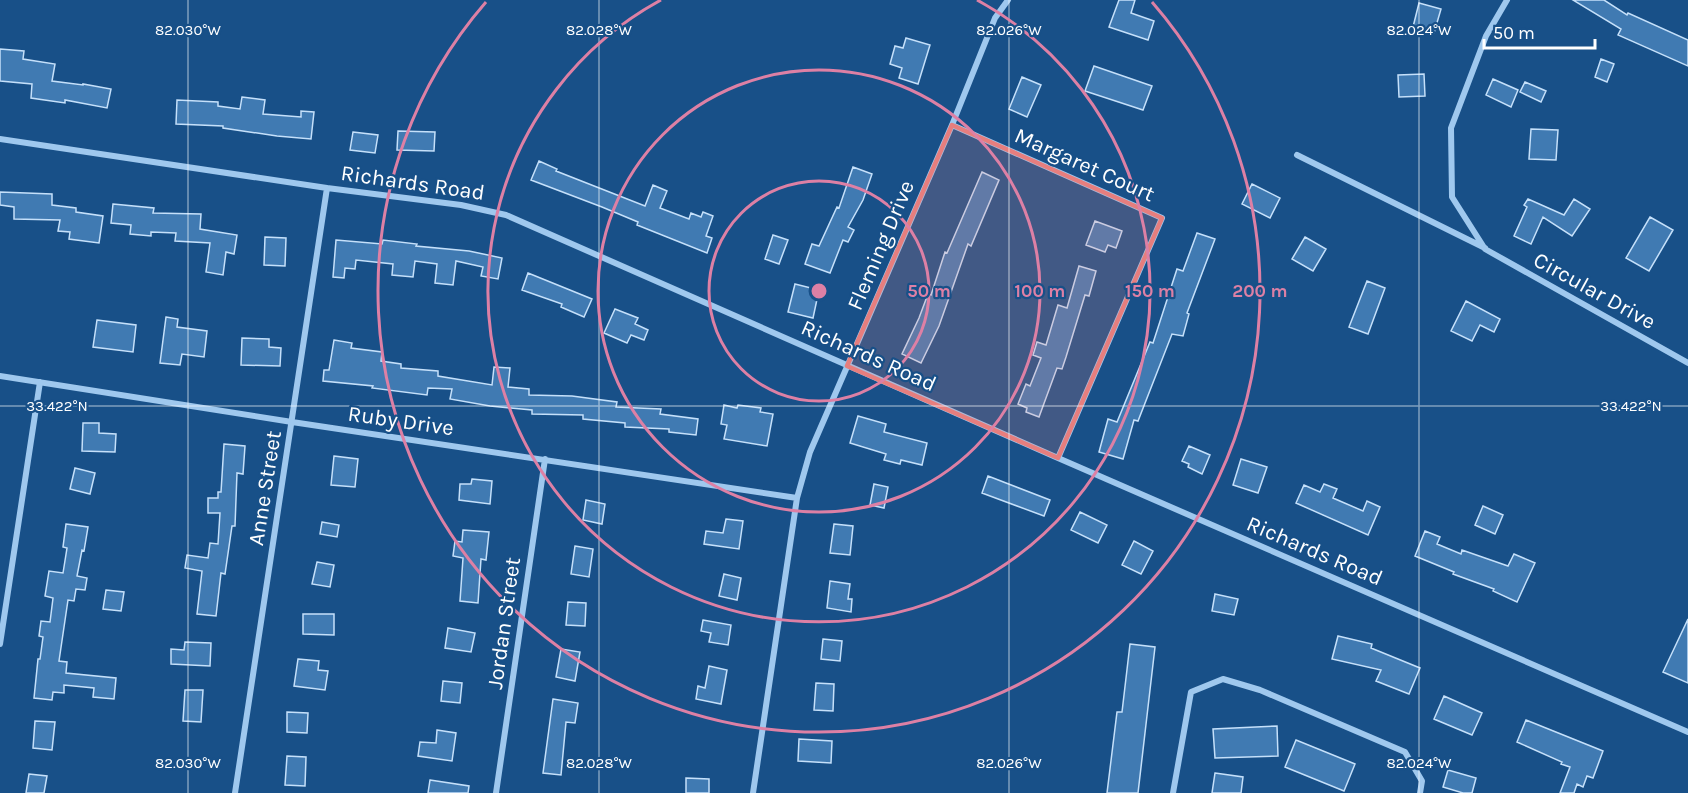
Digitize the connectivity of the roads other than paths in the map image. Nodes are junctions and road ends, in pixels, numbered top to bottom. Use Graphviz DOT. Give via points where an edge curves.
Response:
graph roads {
  1 [pos="1008,0"];
  2 [pos="1507,0"];
  3 [pos="952,125"];
  4 [pos="0,140"];
  5 [pos="1297,155"];
  6 [pos="327,188"];
  7 [pos="1485,249"];
  8 [pos="1688,363"];
  9 [pos="848,366"];
  10 [pos="0,376"];
  11 [pos="40,382"];
  12 [pos="292,422"];
  13 [pos="1058,458"];
  14 [pos="545,459"];
  15 [pos="797,498"];
  16 [pos="0,644"];
  17 [pos="1688,732"];
  18 [pos="235,793"];
  19 [pos="496,793"];
  20 [pos="753,793"];
  21 [pos="1173,793"];
  22 [pos="1420,793"];
  1 -- 3 [label="street, Fleming Drive" via="995,18"];
  2 -- 7 [label="street, Circular Drive" via="1486,36 1451,128 1452,197"];
  3 -- 9 [label="street, Fleming Drive"];
  3 -- 13 [label="street, Margaret Court" via="1162,218"];
  4 -- 6 [label="street, Richards Road"];
  5 -- 7 [label="street, Circular Drive"];
  6 -- 9 [label="street, Richards Road" via="461,205 506,215"];
  6 -- 12 [label="street, Anne Street"];
  7 -- 8 [label="street, Circular Drive"];
  9 -- 13 [label="street, Richards Road"];
  9 -- 15 [label="street, Fleming Drive" via="810,452"];
  10 -- 11 [label="street, Ruby Drive"];
  11 -- 12 [label="street, Ruby Drive"];
  11 -- 16 [label="street"];
  12 -- 14 [label="street, Ruby Drive"];
  12 -- 18 [label="street, Anne Street"];
  13 -- 17 [label="street, Richards Road"];
  14 -- 15 [label="street, Ruby Drive"];
  14 -- 19 [label="street, Jordan Street"];
  15 -- 20 [label="street, Fleming Drive"];
  21 -- 22 [label="street" via="1191,692 1223,679 1260,690 1405,752 1422,781"];
}
